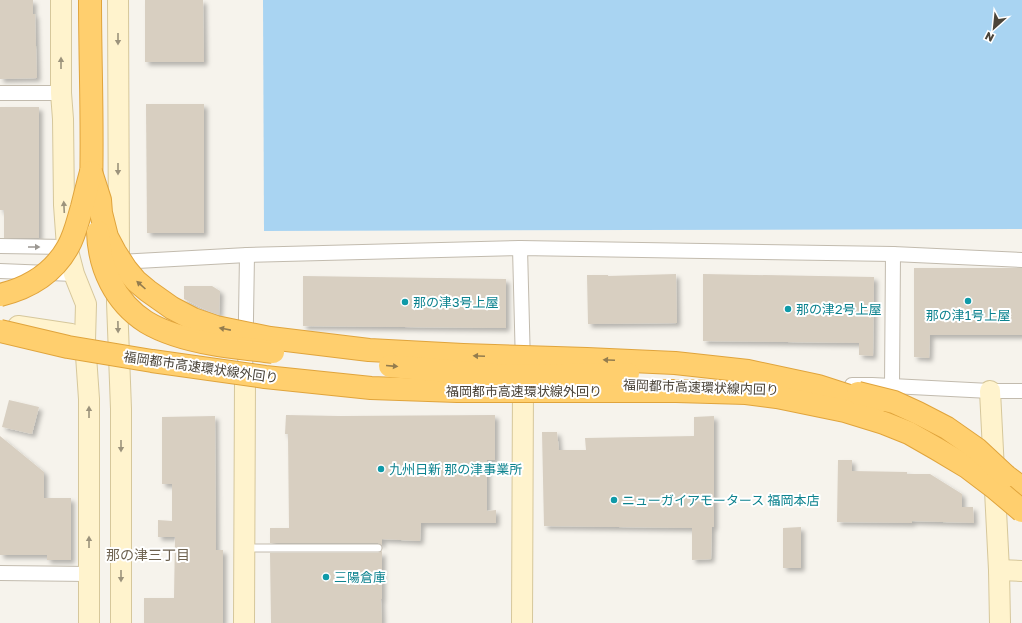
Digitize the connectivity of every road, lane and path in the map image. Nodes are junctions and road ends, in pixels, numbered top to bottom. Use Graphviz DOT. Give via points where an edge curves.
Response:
graph roads {
  1 [pos="61,0"];
  2 [pos="90,0"];
  3 [pos="118,0"];
  4 [pos="0,93"];
  5 [pos="61,93"];
  6 [pos="91,180"];
  7 [pos="0,246"];
  8 [pos="68,247"];
  9 [pos="520,248"];
  10 [pos="893,254"];
  11 [pos="247,255"];
  12 [pos="1022,260"];
  13 [pos="119,262"];
  14 [pos="0,271"];
  15 [pos="74,274"];
  16 [pos="0,291"];
  17 [pos="0,295"];
  18 [pos="0,324"];
  19 [pos="0,328"];
  20 [pos="0,331"];
  21 [pos="86,341"];
  22 [pos="119,351"];
  23 [pos="245,380"];
  24 [pos="524,384"];
  25 [pos="892,386"];
  26 [pos="990,391"];
  27 [pos="1022,391"];
  28 [pos="1014,482"];
  29 [pos="1022,497"];
  30 [pos="1022,511"];
  31 [pos="244,548"];
  32 [pos="378,548"];
  33 [pos="999,570"];
  34 [pos="1022,571"];
  35 [pos="0,573"];
  36 [pos="89,574"];
  37 [pos="89,623"];
  38 [pos="121,623"];
  39 [pos="244,623"];
  40 [pos="522,623"];
  41 [pos="1000,623"];
  5 -- 1 [label="street, one-way"];
  2 -- 6 [label="highway"];
  3 -- 13 [label="street, one-way"];
  4 -- 5 [label="street"];
  8 -- 5 [label="street, one-way" via="64,205"];
  6 -- 16 [label="highway, bridge" via="72,233 59,256 37,276"];
  6 -- 17 [label="highway, bridge" via="74,234 60,258 48,273 24,288"];
  6 -- 28 [label="highway, one-way, bridge" via="97,205 100,253 108,279 127,306 146,321 184,337 213,345 368,364 506,376 675,373 816,382 894,402 918,413 947,428 977,449"];
  29 -- 6 [label="highway, one-way, bridge" via="973,459 914,424 852,397 783,378 748,371 674,363 369,350 270,338 216,327 172,308 136,281 107,237 100,200"];
  7 -- 8 [label="street, one-way"];
  8 -- 15 [label="street"];
  9 -- 10 [label="street"];
  9 -- 11 [label="street"];
  9 -- 24 [label="street"];
  10 -- 12 [label="street"];
  10 -- 25 [label="street"];
  11 -- 13 [label="street"];
  11 -- 23 [label="street"];
  13 -- 22 [label="street, one-way"];
  14 -- 15 [label="street"];
  15 -- 21 [label="street" via="86,304"];
  18 -- 21 [label="street" via="71,334"];
  19 -- 28 [label="highway, 福岡都市高速環状線内回り, bridge" via="69,343 214,366 329,378 459,384 674,383 781,389 846,399 886,409 943,434 974,452"];
  20 -- 30 [label="highway, 福岡都市高速環状線外回り, bridge" via="68,347 152,361 265,377 371,388 457,391 676,391 746,393 778,397 845,411 909,433 967,467"];
  21 -- 22 [label="street"];
  36 -- 21 [label="street, one-way" via="89,399"];
  22 -- 23 [label="street" via="135,353 198,373"];
  22 -- 38 [label="street, one-way"];
  23 -- 24 [label="street"];
  23 -- 31 [label="street"];
  24 -- 25 [label="street" via="738,388"];
  24 -- 40 [label="street"];
  25 -- 26 [label="street"];
  26 -- 27 [label="street"];
  26 -- 33 [label="street"];
  31 -- 32 [label="lane"];
  31 -- 39 [label="street"];
  33 -- 34 [label="street"];
  33 -- 41 [label="street"];
  35 -- 36 [label="street"];
  36 -- 37 [label="street"];
}
